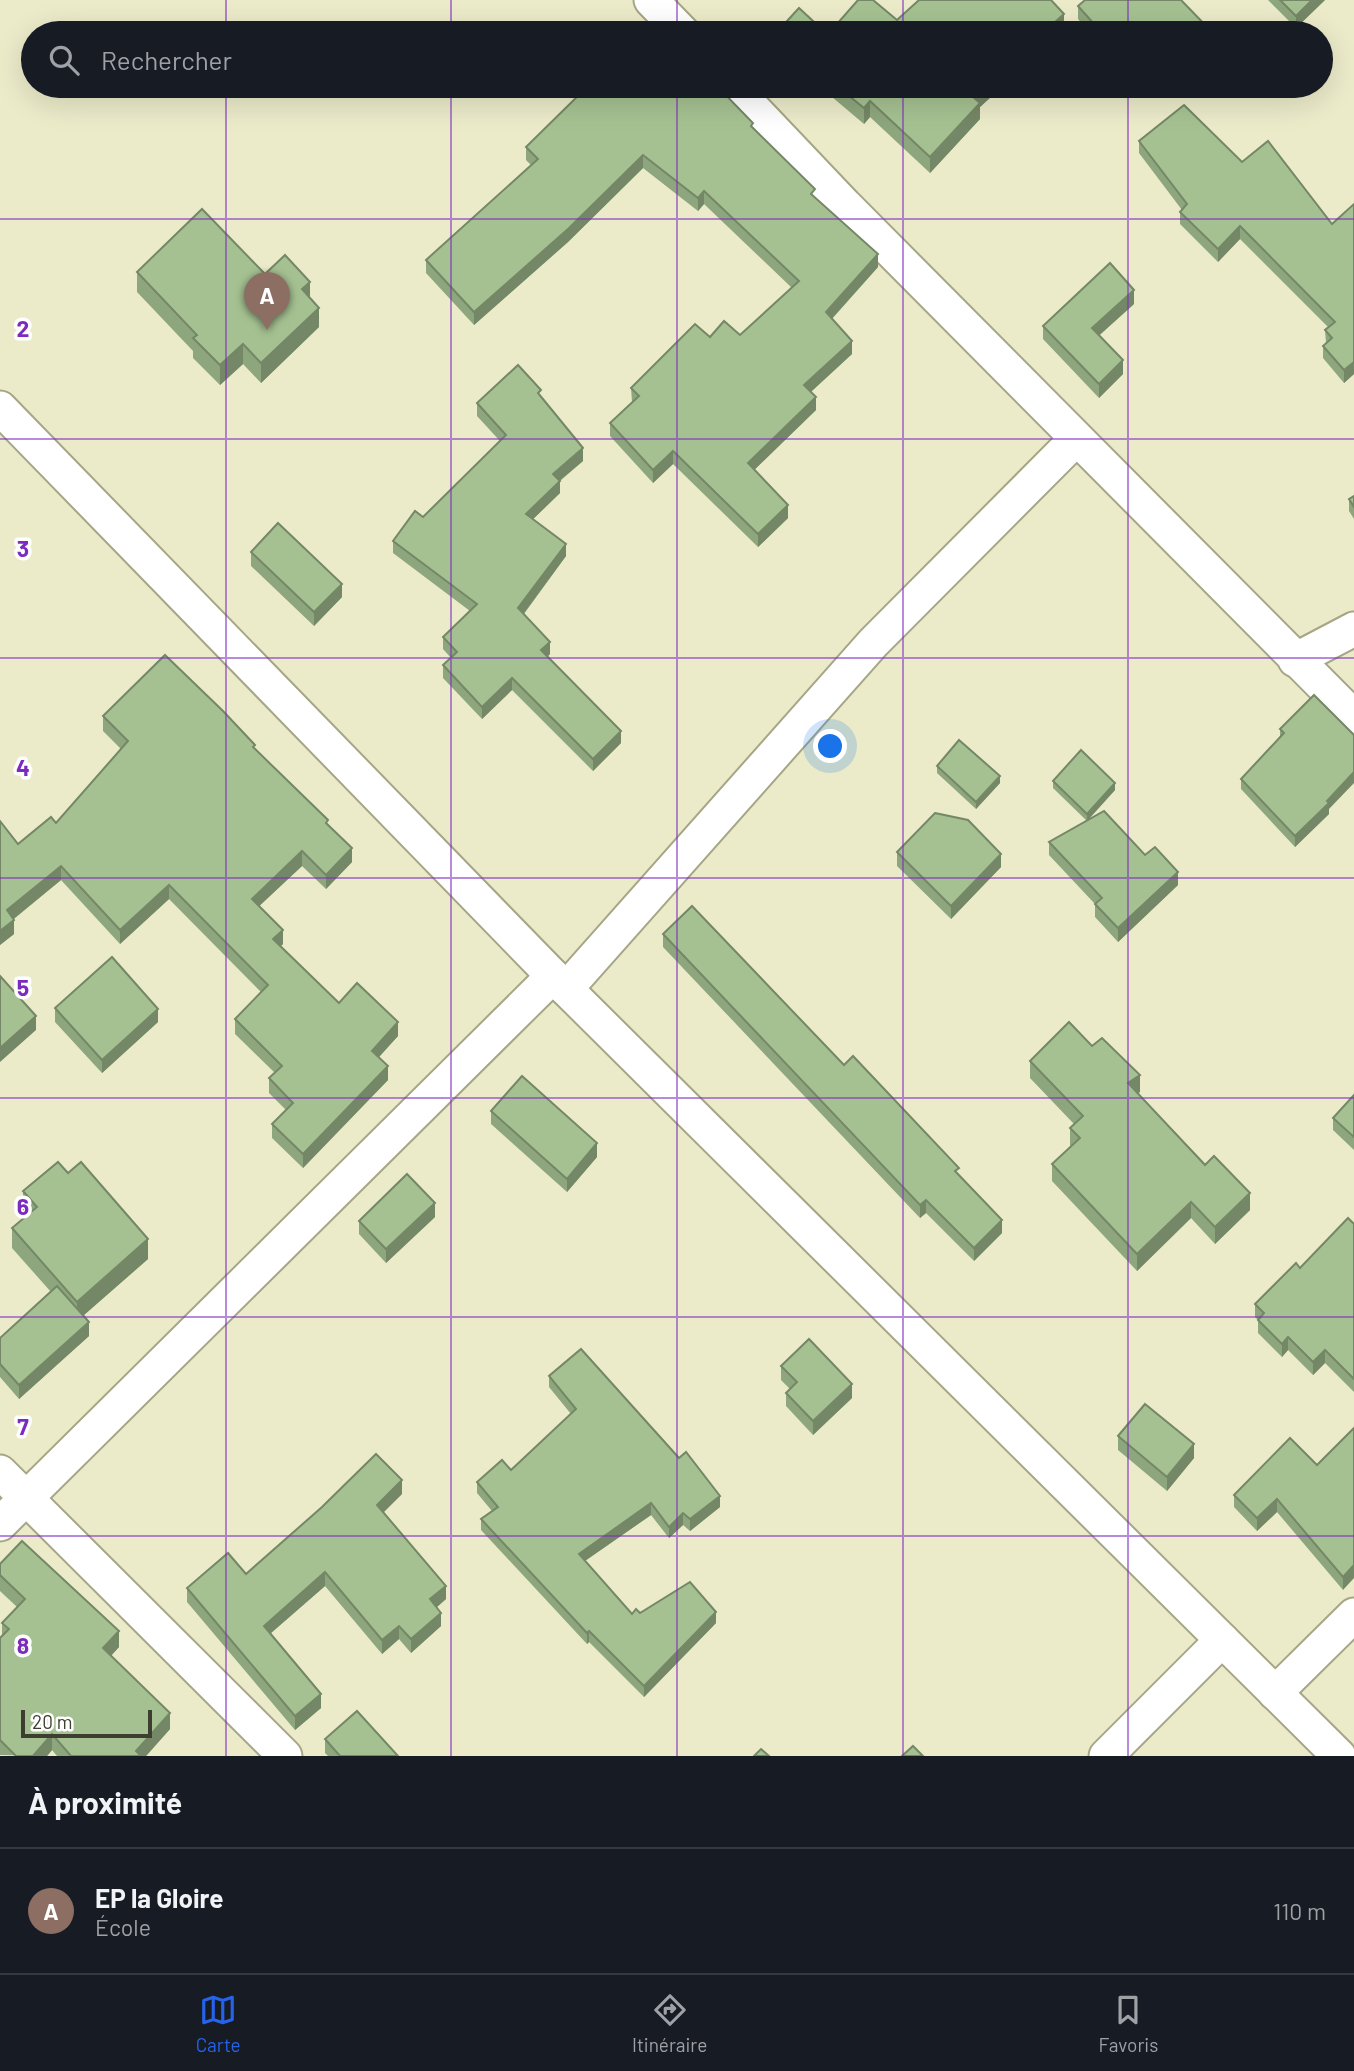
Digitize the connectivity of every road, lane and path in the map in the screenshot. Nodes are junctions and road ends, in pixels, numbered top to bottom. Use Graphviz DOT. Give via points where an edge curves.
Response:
graph roads {
  1 [pos="651,0"];
  2 [pos="671,21"];
  3 [pos="743,98"];
  4 [pos="0,408"];
  5 [pos="1076,439"];
  6 [pos="1354,629"];
  7 [pos="1295,660"];
  8 [pos="1354,717"];
  9 [pos="560,983"];
  10 [pos="0,1472"];
  11 [pos="26,1499"];
  12 [pos="0,1524"];
  13 [pos="1354,1615"];
  14 [pos="1222,1640"];
  15 [pos="1276,1693"];
  16 [pos="285,1756"];
  17 [pos="1106,1756"];
  18 [pos="1339,1756"];
  1 -- 2 [label="street"];
  3 -- 5 [label="street"];
  4 -- 9 [label="street"];
  5 -- 7 [label="street"];
  5 -- 9 [label="street" via="873,643"];
  6 -- 7 [label="street"];
  7 -- 8 [label="street"];
  9 -- 11 [label="street"];
  9 -- 14 [label="street"];
  10 -- 11 [label="street"];
  11 -- 12 [label="street"];
  11 -- 16 [label="street"];
  13 -- 15 [label="street"];
  14 -- 15 [label="street"];
  14 -- 17 [label="street"];
  15 -- 18 [label="street"];
}
